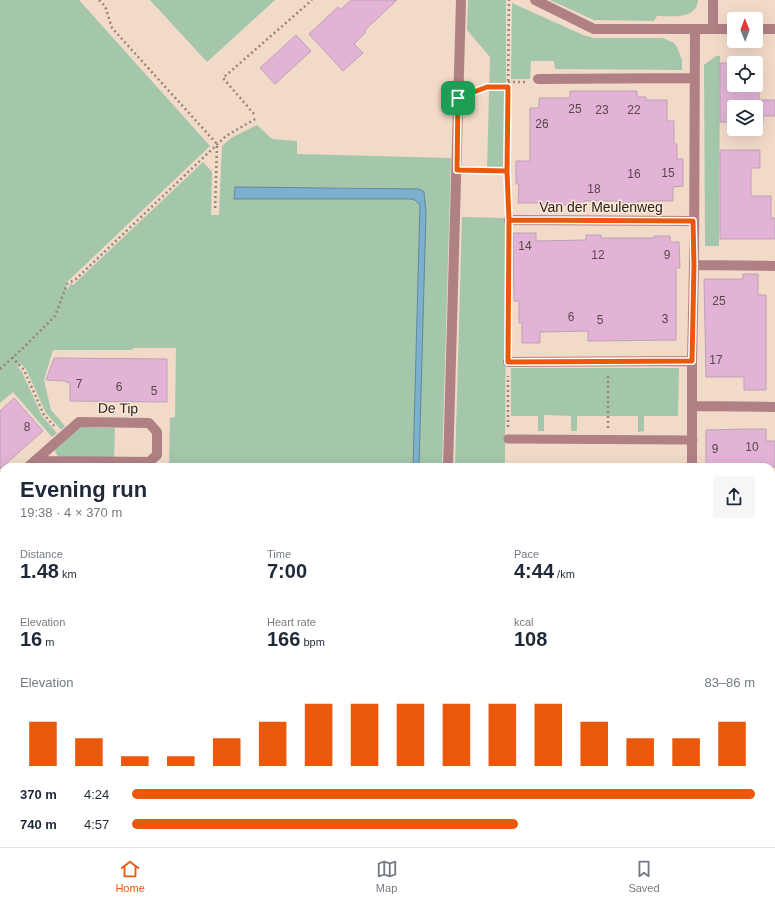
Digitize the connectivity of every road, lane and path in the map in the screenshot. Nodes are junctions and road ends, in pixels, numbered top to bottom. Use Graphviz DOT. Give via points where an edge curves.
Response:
graph roads {
  1 [pos="99,0"];
  2 [pos="312,0"];
  3 [pos="461,0"];
  4 [pos="510,0"];
  5 [pos="535,0"];
  6 [pos="713,0"];
  7 [pos="695,29"];
  8 [pos="713,29"];
  9 [pos="727,29"];
  10 [pos="763,29"];
  11 [pos="775,29"];
  12 [pos="694,78"];
  13 [pos="538,79"];
  14 [pos="508,87"];
  15 [pos="458,98"];
  16 [pos="254,114"];
  17 [pos="257,118"];
  18 [pos="217,144"];
  19 [pos="457,170"];
  20 [pos="507,171"];
  21 [pos="215,211"];
  22 [pos="509,220"];
  23 [pos="693,221"];
  24 [pos="694,265"];
  25 [pos="775,266"];
  26 [pos="12,357"];
  27 [pos="692,361"];
  28 [pos="508,362"];
  29 [pos="608,362"];
  30 [pos="0,368"];
  31 [pos="693,406"];
  32 [pos="775,407"];
  33 [pos="63,436"];
  34 [pos="508,440"];
  35 [pos="608,440"];
  36 [pos="693,440"];
  37 [pos="40,457"];
  38 [pos="33,463"];
  39 [pos="448,463"];
  40 [pos="692,463"];
  1 -- 18 [label="path" via="105,6 112,28"];
  2 -- 16 [label="path" via="223,78"];
  3 -- 15 [label="street"];
  4 -- 14 [label="path"];
  5 -- 7 [label="street" via="594,29"];
  6 -- 8 [label="street"];
  7 -- 8 [label="street"];
  7 -- 12 [label="street"];
  8 -- 9 [label="street"];
  10 -- 11 [label="street"];
  12 -- 13 [label="street"];
  12 -- 23 [label="street"];
  14 -- 15 [label="path" via="487,87"];
  14 -- 20 [label="path"];
  15 -- 19 [label="street"];
  17 -- 18 [label="path"];
  18 -- 21 [label="path"];
  18 -- 26 [label="path" via="76,279 67,284 55,316"];
  19 -- 20 [label="path"];
  19 -- 39 [label="street"];
  20 -- 22 [label="path"];
  22 -- 23 [label="street, Van der Meulenweg"];
  22 -- 28 [label="path"];
  23 -- 24 [label="street"];
  24 -- 25 [label="street"];
  24 -- 27 [label="street"];
  26 -- 30 [label="path"];
  26 -- 33 [label="path" via="24,370 44,415"];
  27 -- 29 [label="street"];
  27 -- 31 [label="street"];
  28 -- 29 [label="street"];
  28 -- 34 [label="path"];
  29 -- 35 [label="path"];
  31 -- 32 [label="street"];
  31 -- 36 [label="street"];
  33 -- 37 [label="street, De Tip"];
  33 -- 37 [label="street, De Tip" via="79,422 149,423 157,432 158,456 149,462 47,461"];
  34 -- 35 [label="lane"];
  35 -- 36 [label="lane"];
  36 -- 40 [label="street"];
  37 -- 38 [label="street, De Tip"];
}
